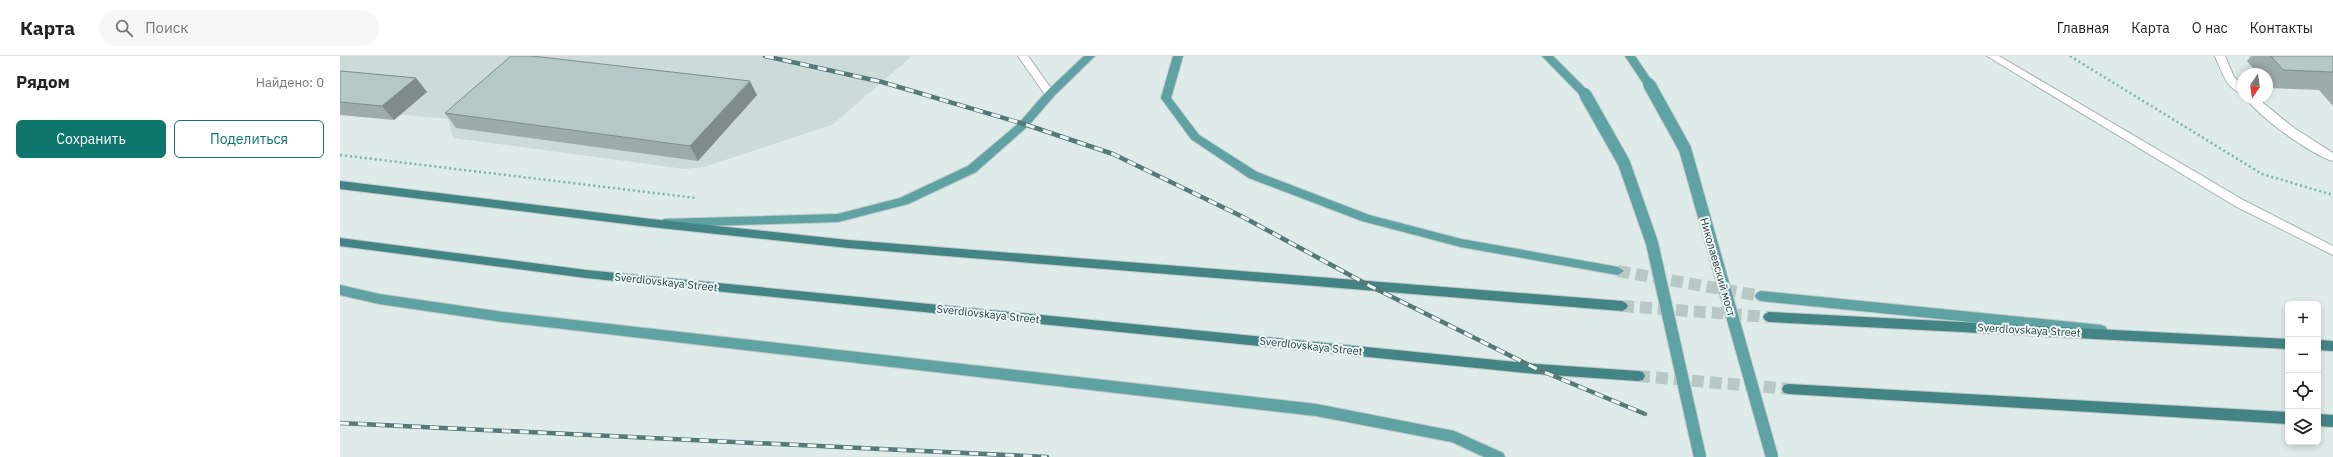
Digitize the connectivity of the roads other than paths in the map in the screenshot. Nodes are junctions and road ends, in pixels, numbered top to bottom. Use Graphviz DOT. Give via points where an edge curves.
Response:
graph roads {
  1 [pos="1023,56"];
  2 [pos="1090,56"];
  3 [pos="1178,56"];
  4 [pos="1547,56"];
  5 [pos="1630,56"];
  6 [pos="1992,56"];
  7 [pos="2220,56"];
  8 [pos="2237,85"];
  9 [pos="1050,94"];
  10 [pos="2258,104"];
  11 [pos="2333,157"];
  12 [pos="340,185"];
  13 [pos="651,223"];
  14 [pos="340,242"];
  15 [pos="2333,251"];
  16 [pos="1618,271"];
  17 [pos="340,290"];
  18 [pos="1761,296"];
  19 [pos="1622,306"];
  20 [pos="1769,317"];
  21 [pos="2174,337"];
  22 [pos="2285,344"];
  23 [pos="2321,345"];
  24 [pos="2333,346"];
  25 [pos="1638,376"];
  26 [pos="1789,390"];
  27 [pos="2285,418"];
  28 [pos="2321,420"];
  29 [pos="2333,421"];
  30 [pos="1498,457"];
  31 [pos="1700,457"];
  32 [pos="1772,457"];
  1 -- 9 [label="street"];
  2 -- 9 [label="main road"];
  3 -- 16 [label="main road" via="1166,98 1195,137 1253,175 1366,218 1461,244"];
  4 -- 31 [label="main road, bridge" via="1585,94 1624,162 1652,243"];
  5 -- 32 [label="main road, Николаевский мост, bridge" via="1649,84 1685,149"];
  6 -- 15 [label="street" via="2239,203"];
  7 -- 8 [label="street" via="2229,78"];
  9 -- 13 [label="main road" via="1024,124 972,169 904,201 838,218"];
  10 -- 11 [label="street" via="2318,150"];
  12 -- 13 [label="highway"];
  13 -- 19 [label="highway" via="856,244"];
  14 -- 25 [label="highway, Sverdlovskaya Street" via="586,274 1537,369"];
  17 -- 30 [label="main road" via="379,299 503,317 1316,410 1454,437"];
  18 -- 21 [label="main road"];
  20 -- 21 [label="highway, Sverdlovskaya Street"];
  21 -- 22 [label="highway, Sverdlovskaya Street"];
  23 -- 24 [label="highway"];
  26 -- 27 [label="highway"];
  28 -- 29 [label="highway"];
}
